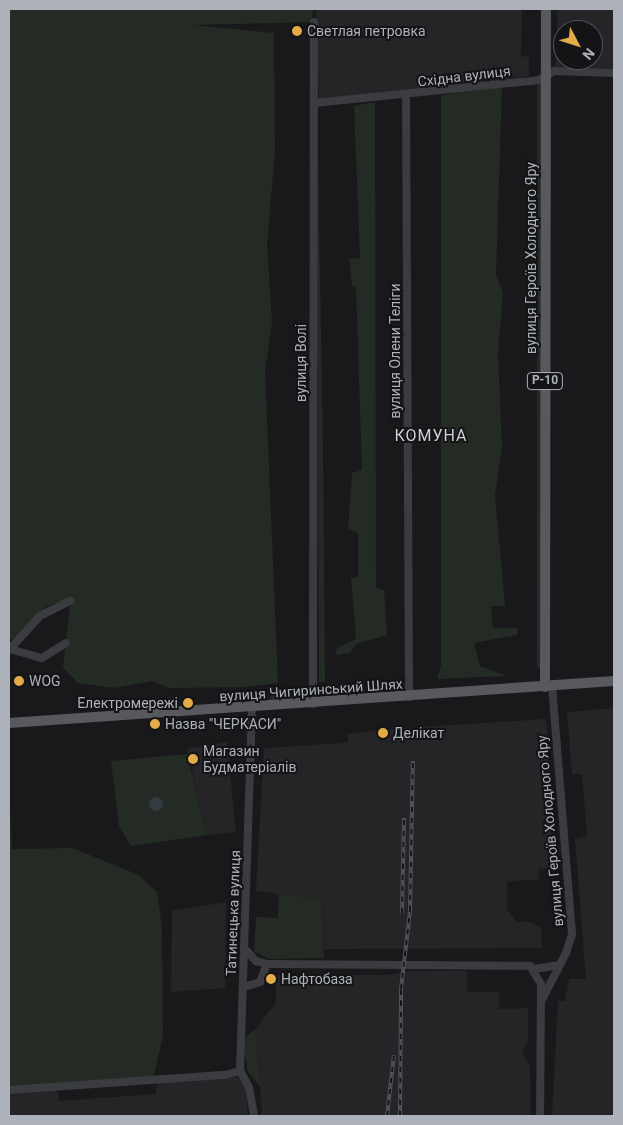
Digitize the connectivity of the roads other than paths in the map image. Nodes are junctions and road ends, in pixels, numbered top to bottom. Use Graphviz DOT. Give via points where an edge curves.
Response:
graph roads {
  1 [pos="546,9"];
  2 [pos="314,22"];
  3 [pos="614,73"];
  4 [pos="545,75"];
  5 [pos="406,95"];
  6 [pos="314,103"];
  7 [pos="70,601"];
  8 [pos="66,643"];
  9 [pos="9,649"];
  10 [pos="614,682"];
  11 [pos="548,686"];
  12 [pos="409,697"];
  13 [pos="313,704"];
  14 [pos="252,708"];
  15 [pos="9,723"];
  16 [pos="246,950"];
  17 [pos="268,964"];
  18 [pos="560,965"];
  19 [pos="534,969"];
  20 [pos="244,987"];
  21 [pos="542,1000"];
  22 [pos="240,1071"];
  23 [pos="9,1090"];
  24 [pos="254,1116"];
  25 [pos="540,1116"];
  1 -- 4 [label="main road, вулиця Героїв Холодного Яру / Р-10"];
  2 -- 6 [label="street, вулиця Волі"];
  3 -- 4 [label="street, Східна вулиця" via="557,70"];
  4 -- 5 [label="street, Східна вулиця" via="539,80"];
  4 -- 11 [label="main road, вулиця Героїв Холодного Яру / Р-10"];
  5 -- 6 [label="street, Східна вулиця"];
  5 -- 12 [label="street, вулиця Олени Теліги"];
  6 -- 13 [label="street, вулиця Волі"];
  7 -- 9 [label="street" via="40,616"];
  8 -- 9 [label="street" via="42,658"];
  10 -- 11 [label="main road, вулиця Чигиринський Шлях"];
  11 -- 12 [label="main road, вулиця Чигиринський Шлях"];
  11 -- 18 [label="street, вулиця Героїв Холодного Яру" via="572,931 570,945"];
  12 -- 13 [label="main road, вулиця Чигиринський Шлях"];
  13 -- 14 [label="main road, вулиця Чигиринський Шлях"];
  14 -- 15 [label="main road, вулиця Чигиринський Шлях"];
  14 -- 16 [label="street, Татинецька вулиця"];
  16 -- 17 [label="street" via="256,961"];
  16 -- 20 [label="street, Татинецька вулиця"];
  17 -- 19 [label="street" via="525,965"];
  17 -- 20 [label="street" via="260,982"];
  18 -- 19 [label="street"];
  18 -- 21 [label="street, вулиця Героїв Холодного Яру"];
  19 -- 21 [label="street" via="541,984"];
  20 -- 22 [label="street, Татинецька вулиця"];
  21 -- 25 [label="street, вулиця Героїв Холодного Яру"];
  22 -- 23 [label="street" via="225,1075"];
  22 -- 24 [label="street, Татинецька вулиця" via="249,1087"];
}
